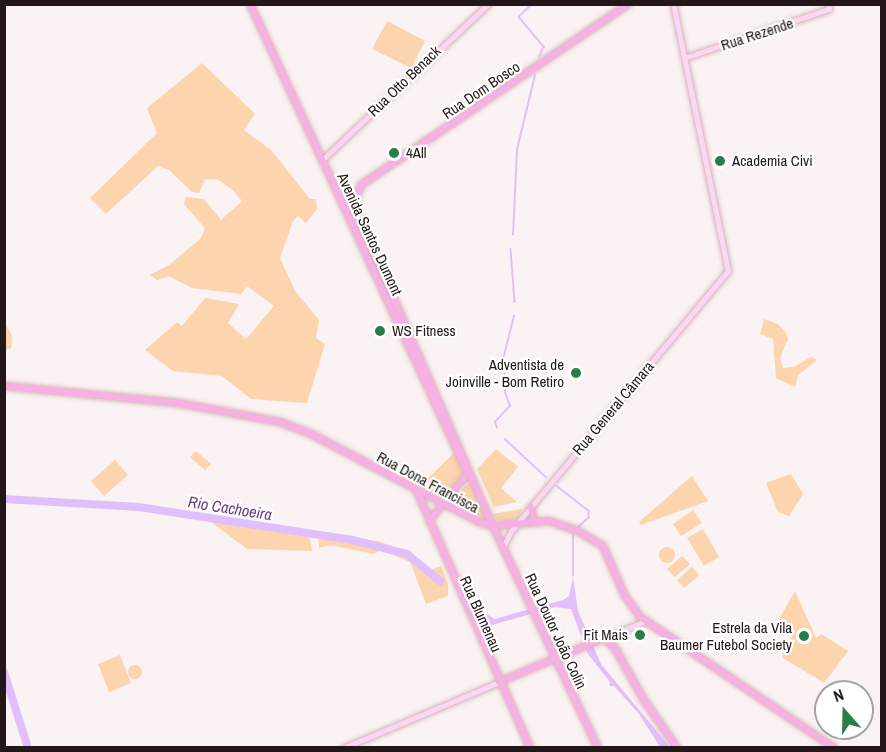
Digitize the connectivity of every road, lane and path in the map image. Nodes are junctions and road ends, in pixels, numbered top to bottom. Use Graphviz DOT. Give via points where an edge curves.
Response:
graph roads {
  1 [pos="250,4"];
  2 [pos="488,4"];
  3 [pos="628,4"];
  4 [pos="673,4"];
  5 [pos="829,7"];
  6 [pos="684,58"];
  7 [pos="322,160"];
  8 [pos="356,200"];
  9 [pos="344,206"];
  10 [pos="354,207"];
  11 [pos="4,386"];
  12 [pos="467,476"];
  13 [pos="476,486"];
  14 [pos="415,488"];
  15 [pos="444,503"];
  16 [pos="531,507"];
  17 [pos="429,521"];
  18 [pos="534,522"];
  19 [pos="517,523"];
  20 [pos="494,526"];
  21 [pos="504,547"];
  22 [pos="645,621"];
  23 [pos="604,638"];
  24 [pos="556,658"];
  25 [pos="499,682"];
  26 [pos="343,747"];
  27 [pos="530,747"];
  28 [pos="598,747"];
  29 [pos="677,747"];
  30 [pos="834,747"];
  1 -- 7 [label="main road, Avenida Santos Dumont"];
  2 -- 7 [label="main road, Rua Otto Benack"];
  3 -- 8 [label="main road, Rua Dom Bosco" via="361,185"];
  4 -- 6 [label="main road"];
  5 -- 6 [label="main road, Rua Rezende"];
  6 -- 16 [label="main road, Rua General Câmara" via="728,271"];
  7 -- 9 [label="main road, Avenida Santos Dumont"];
  8 -- 9 [label="main road" via="346,196"];
  8 -- 10 [label="main road"];
  9 -- 10 [label="main road"];
  9 -- 12 [label="main road, Avenida Santos Dumont"];
  10 -- 13 [label="main road, Avenida Santos Dumont"];
  11 -- 14 [label="main road, Rua Dona Francisca" via="178,403 268,419 302,429"];
  12 -- 13 [label="main road"];
  12 -- 15 [label="main road"];
  13 -- 20 [label="main road, Avenida Santos Dumont"];
  14 -- 15 [label="main road, Rua Dona Francisca"];
  14 -- 17 [label="main road, Rua Blumenau"];
  15 -- 17 [label="main road"];
  15 -- 20 [label="main road, Rua Dona Francisca"];
  16 -- 18 [label="main road"];
  16 -- 19 [label="main road, Rua General Câmara"];
  17 -- 25 [label="main road, Rua Blumenau"];
  18 -- 19 [label="main road, Rua Dona Francisca"];
  18 -- 22 [label="main road, Rua Dona Francisca" via="559,524 601,543 630,604"];
  19 -- 20 [label="main road, Rua Dona Francisca"];
  19 -- 21 [label="main road, Rua General Câmara"];
  20 -- 21 [label="main road, Rua Doutor João Colin"];
  21 -- 24 [label="main road, Rua Doutor João Colin"];
  22 -- 23 [label="main road"];
  22 -- 30 [label="main road, Rua Dona Francisca"];
  23 -- 24 [label="main road"];
  23 -- 29 [label="main road" via="615,648 644,700"];
  24 -- 25 [label="main road"];
  24 -- 28 [label="main road, Rua Doutor João Colin"];
  25 -- 26 [label="main road"];
  25 -- 27 [label="main road, Rua Blumenau"];
}
